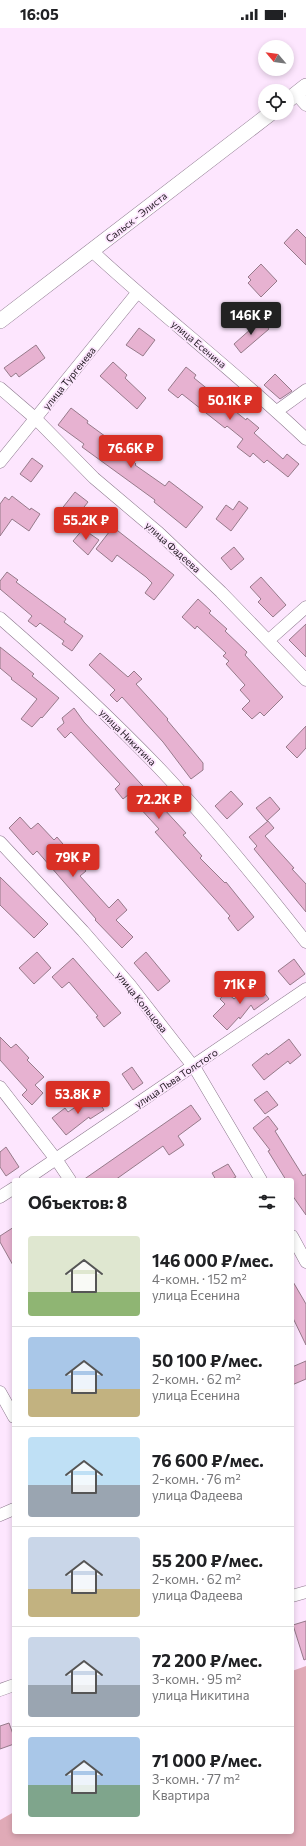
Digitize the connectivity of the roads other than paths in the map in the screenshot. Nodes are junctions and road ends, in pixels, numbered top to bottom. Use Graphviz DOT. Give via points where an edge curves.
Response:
graph roads {
  1 [pos="296,94"];
  2 [pos="306,105"];
  3 [pos="262,120"];
  4 [pos="92,251"];
  5 [pos="137,293"];
  6 [pos="0,321"];
  7 [pos="0,388"];
  8 [pos="306,390"];
  9 [pos="277,411"];
  10 [pos="36,419"];
  11 [pos="306,439"];
  12 [pos="0,462"];
  13 [pos="306,607"];
  14 [pos="0,618"];
  15 [pos="270,640"];
  16 [pos="306,680"];
  17 [pos="0,842"];
  18 [pos="306,942"];
  19 [pos="306,989"];
  20 [pos="193,1066"];
  21 [pos="0,1087"];
  22 [pos="56,1159"];
  23 [pos="28,1178"];
  24 [pos="69,1178"];
  25 [pos="260,1178"];
  26 [pos="12,1189"];
  27 [pos="0,1197"];
  28 [pos="294,1240"];
  29 [pos="306,1262"];
  30 [pos="0,1392"];
  31 [pos="12,1413"];
  32 [pos="12,1510"];
  33 [pos="0,1515"];
  34 [pos="306,1592"];
  35 [pos="294,1595"];
  36 [pos="12,1686"];
  37 [pos="0,1690"];
  1 -- 2 [label="street"];
  3 -- 4 [label="main road, Сальск - Элиста"];
  4 -- 5 [label="street, улица Есенина"];
  4 -- 6 [label="main road, Сальск - Элиста"];
  5 -- 9 [label="street, улица Есенина"];
  5 -- 10 [label="street, улица Тургенева"];
  7 -- 10 [label="street, улица Фадеева"];
  8 -- 9 [label="street"];
  9 -- 11 [label="street, улица Есенина"];
  10 -- 12 [label="street, улица Тургенева"];
  10 -- 15 [label="street, улица Фадеева" via="94,478 159,533"];
  13 -- 15 [label="street"];
  14 -- 18 [label="street, улица Никитина" via="104,713 159,769 212,826"];
  15 -- 16 [label="street, улица Фадеева"];
  17 -- 20 [label="street, улица Кольцова" via="83,931"];
  19 -- 20 [label="street, улица Льва Толстого"];
  20 -- 22 [label="street, улица Льва Толстого"];
  20 -- 25 [label="street, улица Кольцова"];
  21 -- 22 [label="street"];
  22 -- 23 [label="street, улица Льва Толстого"];
  22 -- 24 [label="street"];
  26 -- 27 [label="street"];
  28 -- 29 [label="street"];
  30 -- 31 [label="street"];
  32 -- 33 [label="street"];
  34 -- 35 [label="street"];
  36 -- 37 [label="street"];
}
